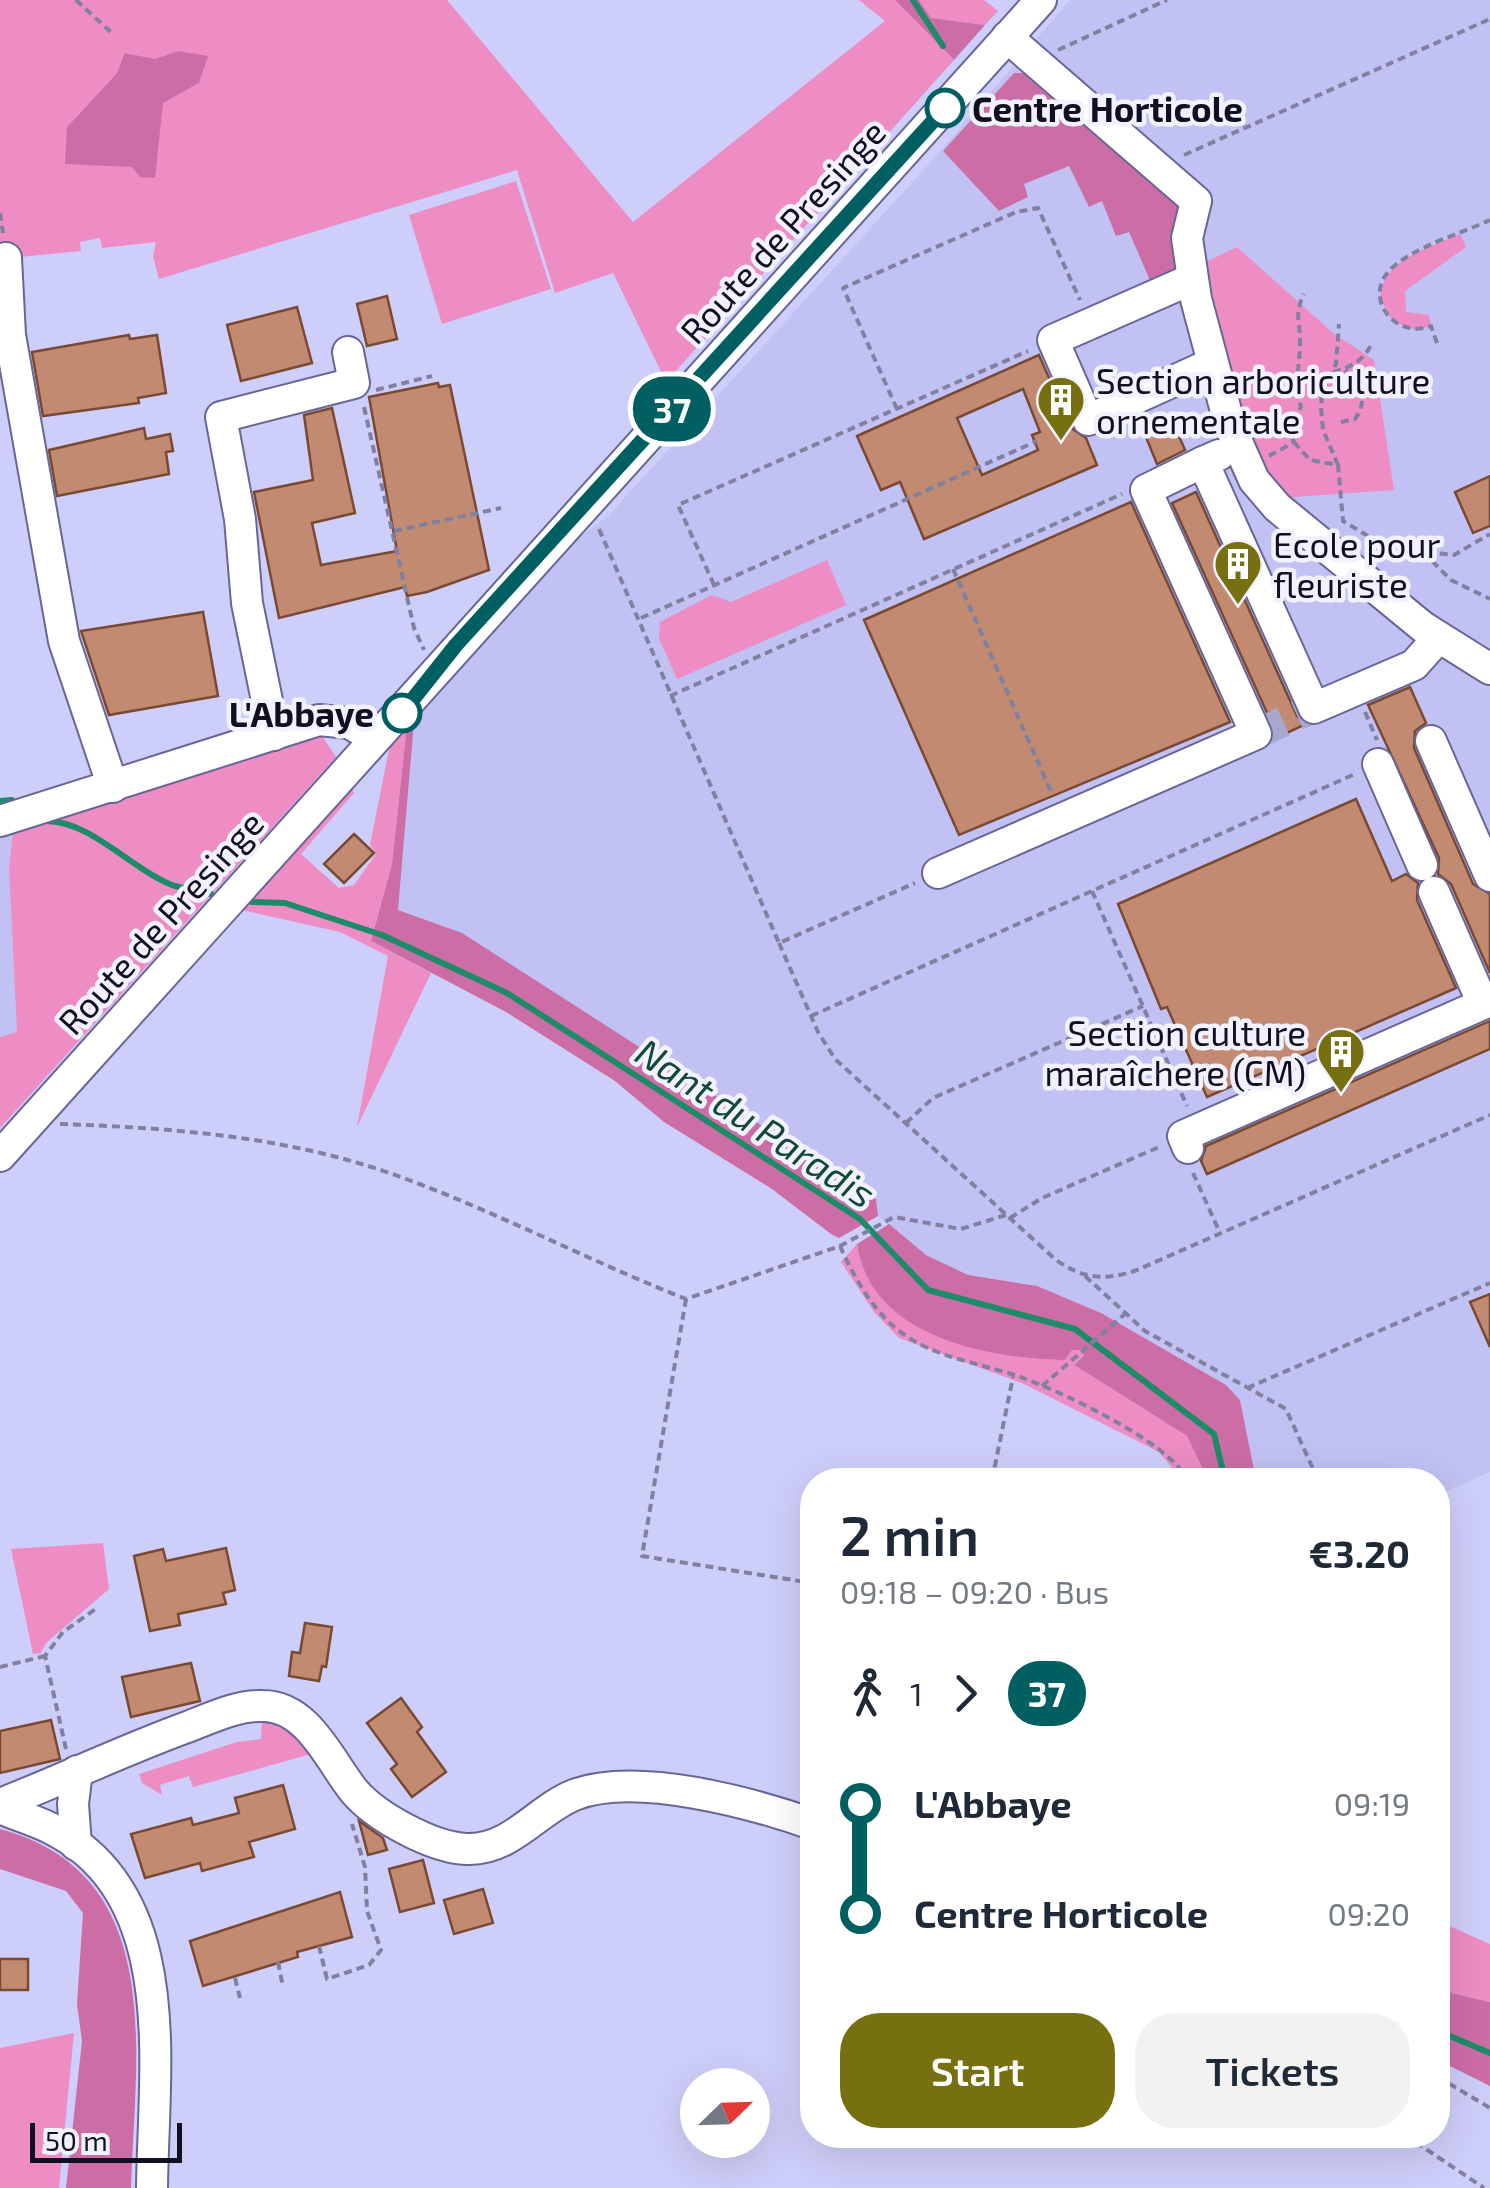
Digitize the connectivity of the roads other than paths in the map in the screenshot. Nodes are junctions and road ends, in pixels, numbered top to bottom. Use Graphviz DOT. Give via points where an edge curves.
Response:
graph roads {
  1 [pos="1041,0"];
  2 [pos="1007,37"];
  3 [pos="6,258"];
  4 [pos="1192,279"];
  5 [pos="348,352"];
  6 [pos="1211,364"];
  7 [pos="1251,453"];
  8 [pos="1204,462"];
  9 [pos="1438,638"];
  10 [pos="1489,670"];
  11 [pos="274,735"];
  12 [pos="374,737"];
  13 [pos="1431,741"];
  14 [pos="1380,758"];
  15 [pos="114,787"];
  16 [pos="18,816"];
  17 [pos="938,873"];
  18 [pos="1490,876"];
  19 [pos="1190,1147"];
  20 [pos="0,1156"];
  21 [pos="77,1771"];
  22 [pos="0,1806"];
  23 [pos="800,1821"];
  24 [pos="76,1845"];
  25 [pos="152,2188"];
  1 -- 2 [label="street, Route de Presinge"];
  2 -- 4 [label="street" via="1196,201 1187,238"];
  2 -- 12 [label="street, Route de Presinge"];
  3 -- 15 [label="street" via="10,335 64,642"];
  4 -- 6 [label="street"];
  4 -- 6 [label="street" via="1053,340 1088,420"];
  5 -- 11 [label="street" via="354,382 221,417"];
  6 -- 7 [label="street"];
  7 -- 8 [label="street"];
  7 -- 9 [label="street" via="1254,480 1277,506 1354,559"];
  8 -- 9 [label="street" via="1314,708 1414,665"];
  8 -- 17 [label="street" via="1146,490 1256,734"];
  9 -- 10 [label="street"];
  11 -- 12 [label="street" via="332,719"];
  11 -- 15 [label="street"];
  12 -- 20 [label="street, Route de Presinge"];
  13 -- 18 [label="street"];
  14 -- 19 [label="street" via="1484,1004"];
  15 -- 16 [label="street"];
  21 -- 22 [label="street"];
  21 -- 23 [label="street" via="230,1711 268,1706 306,1726 359,1796 391,1819 462,1849 497,1843 562,1801 603,1788 708,1797"];
  21 -- 24 [label="street"];
  22 -- 24 [label="street"];
  24 -- 25 [label="street" via="124,1901 149,1964"];
}
